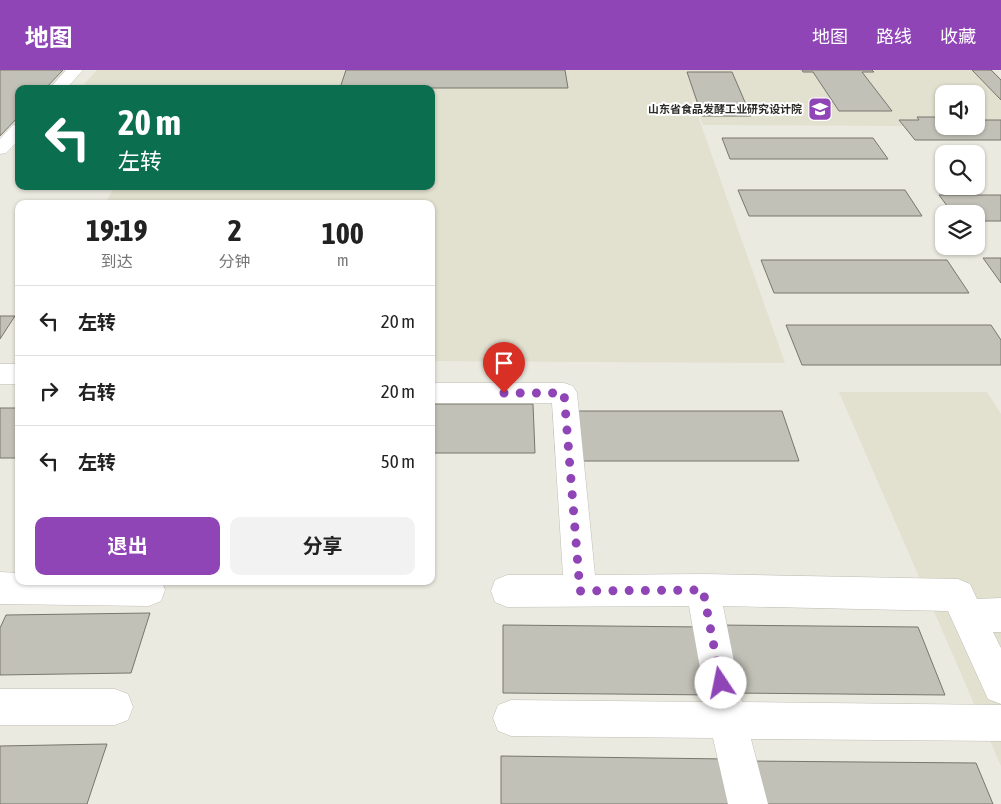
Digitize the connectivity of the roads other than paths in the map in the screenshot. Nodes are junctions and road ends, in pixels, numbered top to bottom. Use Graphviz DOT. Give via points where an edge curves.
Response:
graph roads {
  1 [pos="75,70"];
  2 [pos="61,85"];
  3 [pos="15,133"];
  4 [pos="0,149"];
  5 [pos="0,374"];
  6 [pos="15,374"];
  7 [pos="435,393"];
  8 [pos="73,585"];
  9 [pos="0,588"];
  10 [pos="148,590"];
  11 [pos="703,590"];
  12 [pos="506,591"];
  13 [pos="580,591"];
  14 [pos="1001,615"];
  15 [pos="968,616"];
  16 [pos="1001,686"];
  17 [pos="0,707"];
  18 [pos="115,707"];
  19 [pos="511,718"];
  20 [pos="728,721"];
  21 [pos="1001,723"];
  22 [pos="748,804"];
  1 -- 2 [label="street"];
  3 -- 4 [label="street"];
  5 -- 6 [label="street"];
  7 -- 13 [label="street" via="564,393"];
  8 -- 9 [label="street"];
  8 -- 10 [label="street"];
  11 -- 13 [label="street"];
  11 -- 15 [label="street" via="958,595"];
  11 -- 20 [label="street"];
  12 -- 13 [label="street"];
  14 -- 15 [label="street"];
  15 -- 16 [label="street"];
  17 -- 18 [label="street"];
  19 -- 20 [label="street"];
  20 -- 21 [label="street"];
  20 -- 22 [label="street"];
}
